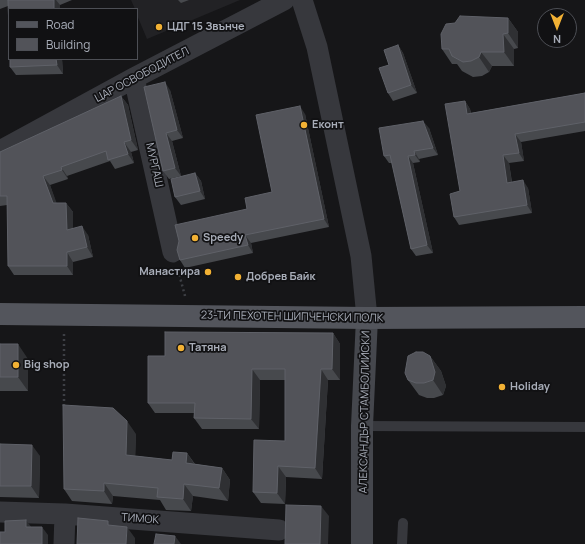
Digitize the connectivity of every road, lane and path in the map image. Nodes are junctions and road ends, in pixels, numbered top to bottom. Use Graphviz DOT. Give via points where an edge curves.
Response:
graph roads {
  1 [pos="284,0"];
  2 [pos="302,0"];
  3 [pos="134,78"];
  4 [pos="0,151"];
  5 [pos="174,252"];
  6 [pos="0,314"];
  7 [pos="63,314"];
  8 [pos="190,316"];
  9 [pos="585,317"];
  10 [pos="367,318"];
  11 [pos="64,410"];
  12 [pos="362,426"];
  13 [pos="585,427"];
  14 [pos="0,512"];
  15 [pos="65,514"];
  16 [pos="403,523"];
  17 [pos="279,530"];
  18 [pos="64,544"];
  19 [pos="362,544"];
  20 [pos="402,544"];
  1 -- 3 [label="street, ЦАР ОСВОБОДИТЕЛ"];
  2 -- 10 [label="street, АЛЕКСАНДЪР СТАМБОЛИЙСКИ" via="317,47 361,256"];
  3 -- 4 [label="street, ЦАР ОСВОБОДИТЕЛ"];
  3 -- 5 [label="street, МУРГАШ"];
  5 -- 8 [label="path"];
  6 -- 7 [label="main road, 23-ТИ ПЕХОТЕН ШИПЧЕНСКИ ПОЛК"];
  7 -- 8 [label="main road, 23-ТИ ПЕХОТЕН ШИПЧЕНСКИ ПОЛК"];
  7 -- 11 [label="path"];
  8 -- 10 [label="main road, 23-ТИ ПЕХОТЕН ШИПЧЕНСКИ ПОЛК"];
  9 -- 10 [label="main road, 23-ТИ ПЕХОТЕН ШИПЧЕНСКИ ПОЛК"];
  10 -- 12 [label="main road, АЛЕКСАНДЪР СТАМБОЛИЙСКИ"];
  12 -- 13 [label="lane"];
  12 -- 19 [label="main road, АЛЕКСАНДЪР СТАМБОЛИЙСКИ"];
  14 -- 15 [label="street, ТИМОК"];
  15 -- 17 [label="street, ТИМОК"];
  15 -- 18 [label="street"];
  16 -- 20 [label="lane"];
}
